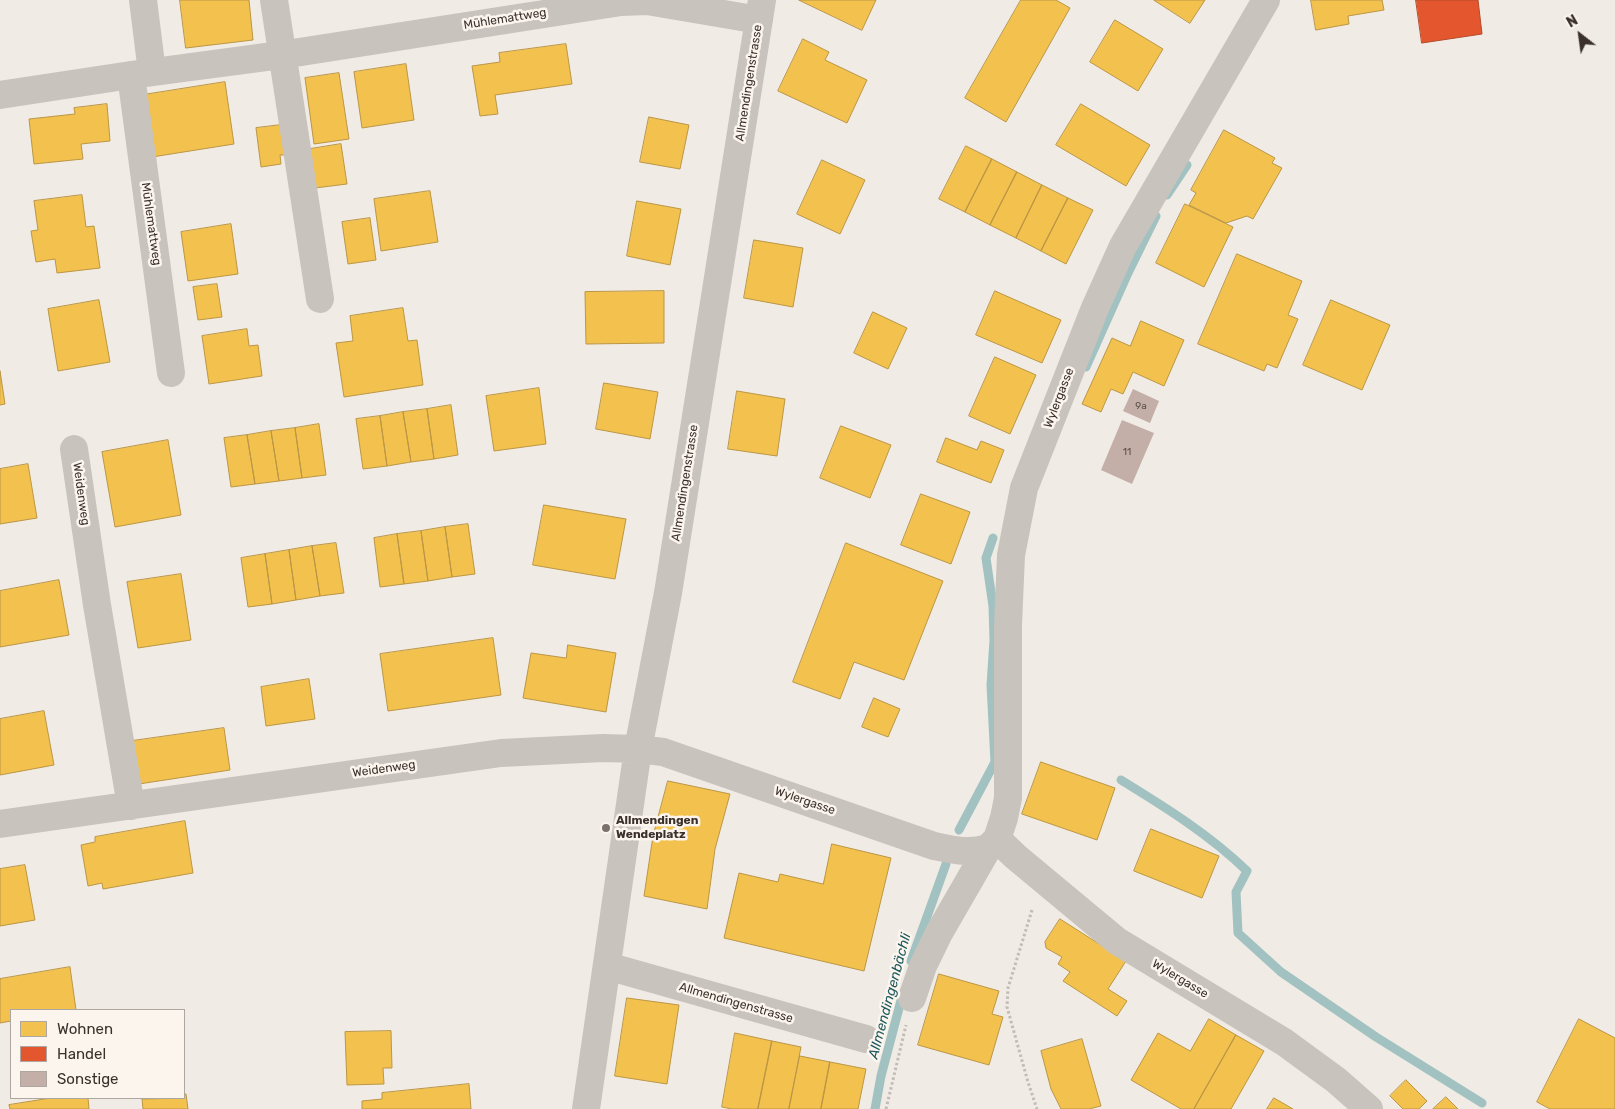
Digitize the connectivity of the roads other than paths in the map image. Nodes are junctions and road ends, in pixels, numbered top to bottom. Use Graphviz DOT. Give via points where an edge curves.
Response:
graph roads {
  1 [pos="142,0"];
  2 [pos="274,0"];
  3 [pos="1266,0"];
  4 [pos="760,10"];
  5 [pos="281,55"];
  6 [pos="141,74"];
  7 [pos="0,95"];
  8 [pos="320,299"];
  9 [pos="171,373"];
  10 [pos="74,449"];
  11 [pos="638,749"];
  12 [pos="131,806"];
  13 [pos="0,824"];
  14 [pos="993,844"];
  15 [pos="607,966"];
  16 [pos="912,998"];
  17 [pos="866,1040"];
  18 [pos="586,1109"];
  19 [pos="1370,1109"];
  1 -- 6 [label="street, Mühlemattweg"];
  2 -- 5 [label="street"];
  3 -- 14 [label="street, Wylergasse" via="1123,246 1024,488 1011,555 1008,798"];
  4 -- 5 [label="street, Mühlemattweg" via="621,2"];
  4 -- 11 [label="street, Allmendingenstrasse" via="668,593"];
  5 -- 6 [label="street, Mühlemattweg"];
  5 -- 8 [label="street"];
  6 -- 7 [label="street, Mühlemattweg"];
  6 -- 9 [label="street, Mühlemattweg"];
  10 -- 12 [label="street, Weidenweg"];
  11 -- 12 [label="street, Weidenweg" via="502,753"];
  11 -- 14 [label="street, Wylergasse" via="663,752 934,846 976,852"];
  11 -- 15 [label="street, Allmendingenstrasse"];
  12 -- 13 [label="street, Weidenweg"];
  14 -- 16 [label="street" via="939,933"];
  14 -- 19 [label="street, Wylergasse" via="1037,875 1117,941 1284,1042"];
  15 -- 17 [label="street, Allmendingenstrasse"];
  15 -- 18 [label="street, Allmendingenstrasse"];
}
